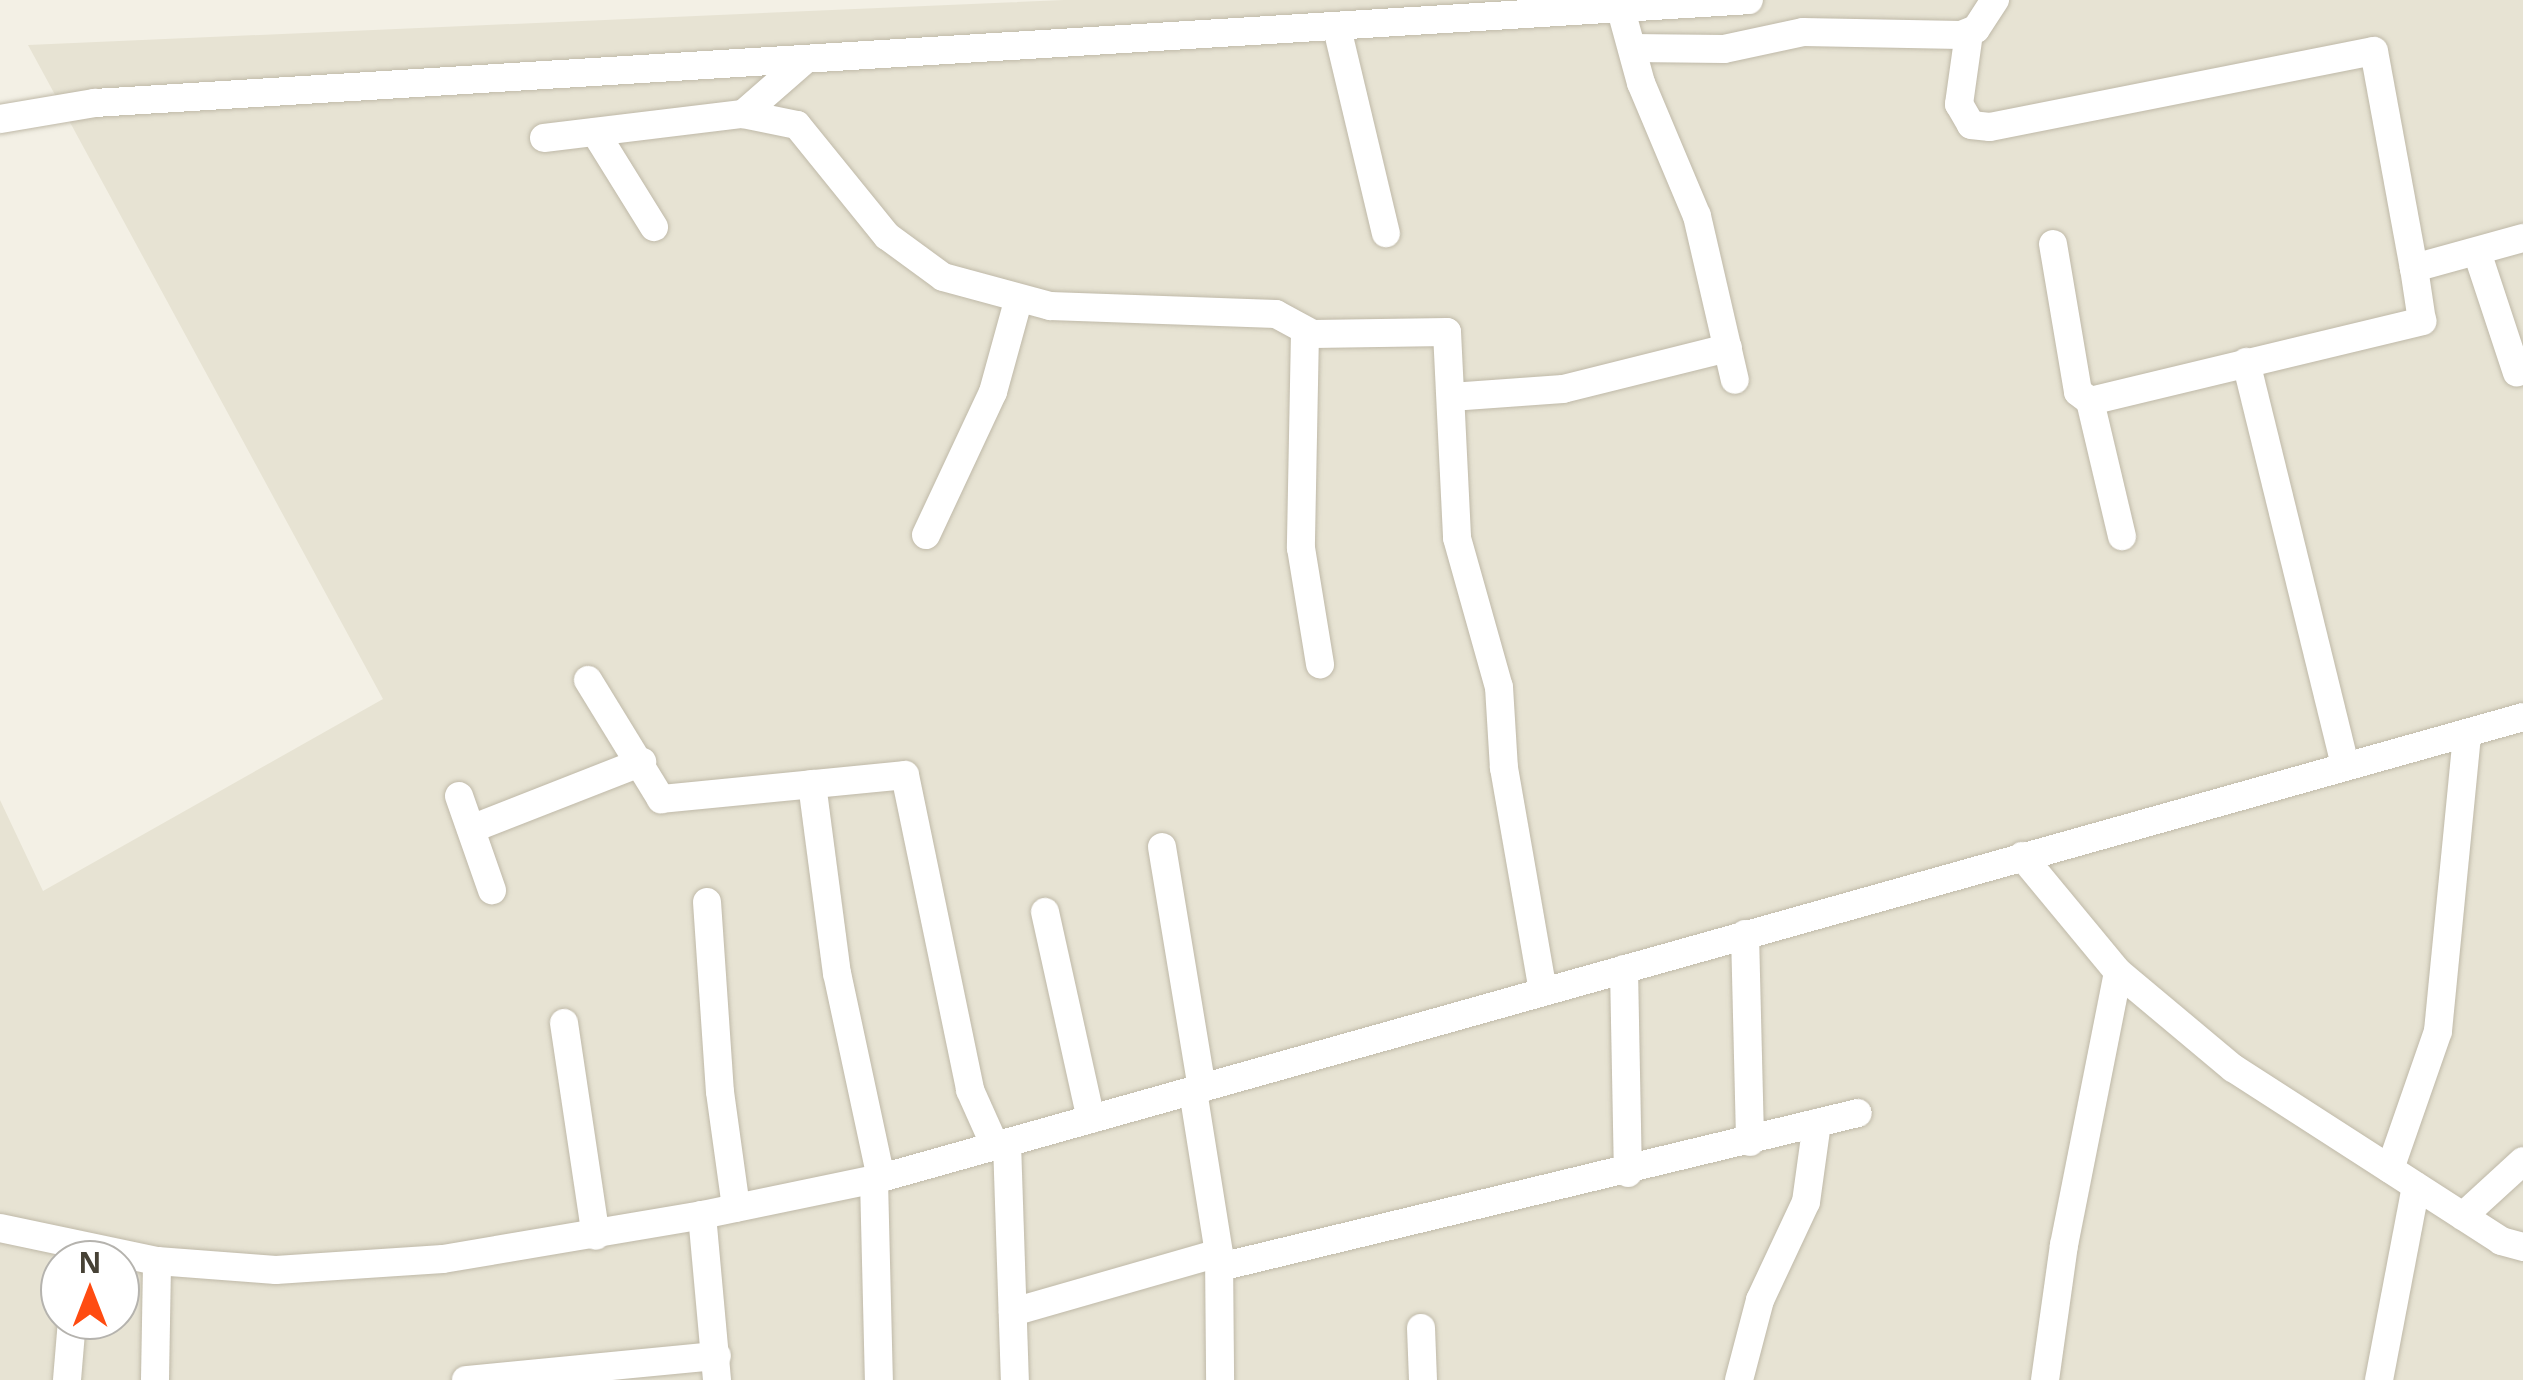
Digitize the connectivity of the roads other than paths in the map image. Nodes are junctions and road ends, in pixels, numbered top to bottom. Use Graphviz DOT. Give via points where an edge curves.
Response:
graph roads {
  1 [pos="1404,0"];
  2 [pos="1748,0"];
  3 [pos="1995,0"];
  4 [pos="1621,10"];
  5 [pos="1441,22"];
  6 [pos="1337,28"];
  7 [pos="1969,33"];
  8 [pos="1632,48"];
  9 [pos="806,60"];
  10 [pos="744,114"];
  11 [pos="0,119"];
  12 [pos="595,132"];
  13 [pos="544,138"];
  14 [pos="654,227"];
  15 [pos="1386,233"];
  16 [pos="2523,238"];
  17 [pos="2053,244"];
  18 [pos="2477,252"];
  19 [pos="2414,268"];
  20 [pos="1018,301"];
  21 [pos="1305,332"];
  22 [pos="1728,348"];
  23 [pos="2246,362"];
  24 [pos="2517,373"];
  25 [pos="1736,380"];
  26 [pos="1451,398"];
  27 [pos="2090,401"];
  28 [pos="926,535"];
  29 [pos="2122,536"];
  30 [pos="1320,664"];
  31 [pos="588,680"];
  32 [pos="2523,717"];
  33 [pos="2467,733"];
  34 [pos="642,762"];
  35 [pos="2345,766"];
  36 [pos="812,784"];
  37 [pos="459,796"];
  38 [pos="471,829"];
  39 [pos="1162,847"];
  40 [pos="2022,856"];
  41 [pos="492,890"];
  42 [pos="707,902"];
  43 [pos="1045,912"];
  44 [pos="1745,934"];
  45 [pos="1624,969"];
  46 [pos="2118,972"];
  47 [pos="1543,992"];
  48 [pos="564,1023"];
  49 [pos="1197,1090"];
  50 [pos="1858,1113"];
  51 [pos="1091,1120"];
  52 [pos="1817,1124"];
  53 [pos="1750,1142"];
  54 [pos="1001,1145"];
  55 [pos="2523,1162"];
  56 [pos="2390,1169"];
  57 [pos="1628,1173"];
  58 [pos="878,1179"];
  59 [pos="2416,1186"];
  60 [pos="736,1208"];
  61 [pos="702,1215"];
  62 [pos="2463,1216"];
  63 [pos="0,1228"];
  64 [pos="596,1236"];
  65 [pos="40,1241"];
  66 [pos="2523,1247"];
  67 [pos="140,1260"];
  68 [pos="1220,1260"];
  69 [pos="158,1262"];
  70 [pos="1013,1312"];
  71 [pos="1421,1328"];
  72 [pos="71,1340"];
  73 [pos="717,1368"];
  74 [pos="68,1380"];
  75 [pos="156,1380"];
  76 [pos="466,1380"];
  77 [pos="880,1380"];
  78 [pos="1015,1380"];
  79 [pos="1220,1380"];
  80 [pos="1423,1380"];
  81 [pos="1740,1380"];
  82 [pos="2045,1380"];
  83 [pos="2380,1380"];
  1 -- 5 [label="street"];
  2 -- 4 [label="street"];
  3 -- 7 [label="street"];
  4 -- 5 [label="street"];
  4 -- 8 [label="street"];
  5 -- 6 [label="street"];
  6 -- 9 [label="street"];
  6 -- 15 [label="street"];
  7 -- 8 [label="street" via="1803,32 1724,49"];
  7 -- 19 [label="street" via="1959,104 1971,125 1990,127 2374,50"];
  8 -- 22 [label="street" via="1697,216"];
  9 -- 10 [label="street" via="745,106"];
  9 -- 11 [label="street" via="95,103"];
  10 -- 12 [label="street"];
  10 -- 20 [label="street" via="797,125 887,236 918,263"];
  12 -- 13 [label="street"];
  12 -- 14 [label="street"];
  16 -- 18 [label="street"];
  17 -- 27 [label="street" via="2077,386"];
  18 -- 19 [label="street"];
  18 -- 24 [label="street"];
  19 -- 23 [label="street" via="2422,321"];
  20 -- 21 [label="street" via="1266,312"];
  20 -- 28 [label="street" via="994,392"];
  21 -- 26 [label="street" via="1444,330"];
  21 -- 30 [label="street" via="1301,548"];
  22 -- 25 [label="street"];
  22 -- 26 [label="street" via="1564,389"];
  23 -- 27 [label="street"];
  23 -- 35 [label="street"];
  26 -- 47 [label="street" via="1457,538 1499,688 1504,768"];
  27 -- 29 [label="street"];
  31 -- 34 [label="street"];
  32 -- 33 [label="street"];
  33 -- 35 [label="street"];
  33 -- 56 [label="street" via="2438,1031"];
  34 -- 36 [label="street" via="666,801"];
  34 -- 38 [label="street"];
  35 -- 40 [label="street"];
  36 -- 54 [label="street" via="906,777 970,1090"];
  36 -- 58 [label="street" via="836,973"];
  37 -- 38 [label="street"];
  38 -- 41 [label="street"];
  39 -- 49 [label="street"];
  40 -- 44 [label="street"];
  40 -- 46 [label="street"];
  42 -- 60 [label="street"];
  43 -- 51 [label="street"];
  44 -- 45 [label="street"];
  44 -- 53 [label="street"];
  45 -- 47 [label="street"];
  45 -- 57 [label="street"];
  46 -- 56 [label="street" via="2233,1068"];
  46 -- 82 [label="street" via="2064,1244"];
  47 -- 49 [label="street"];
  48 -- 64 [label="street"];
  49 -- 51 [label="street"];
  49 -- 68 [label="street"];
  50 -- 52 [label="street"];
  51 -- 54 [label="street"];
  52 -- 53 [label="street"];
  52 -- 81 [label="street" via="1806,1202 1760,1300"];
  53 -- 57 [label="street"];
  54 -- 58 [label="street"];
  54 -- 70 [label="street"];
  55 -- 62 [label="street"];
  56 -- 59 [label="street"];
  57 -- 68 [label="street"];
  58 -- 60 [label="street"];
  58 -- 77 [label="street"];
  59 -- 62 [label="street"];
  59 -- 83 [label="street"];
  60 -- 61 [label="street"];
  61 -- 64 [label="street"];
  61 -- 73 [label="street"];
  62 -- 66 [label="street"];
  63 -- 65 [label="street"];
  64 -- 69 [label="street" via="354,1268"];
  67 -- 69 [label="street"];
  68 -- 70 [label="street"];
  68 -- 79 [label="street"];
  69 -- 75 [label="street"];
  70 -- 78 [label="street"];
  71 -- 80 [label="street"];
  72 -- 74 [label="street"];
  73 -- 76 [label="street"];
}
